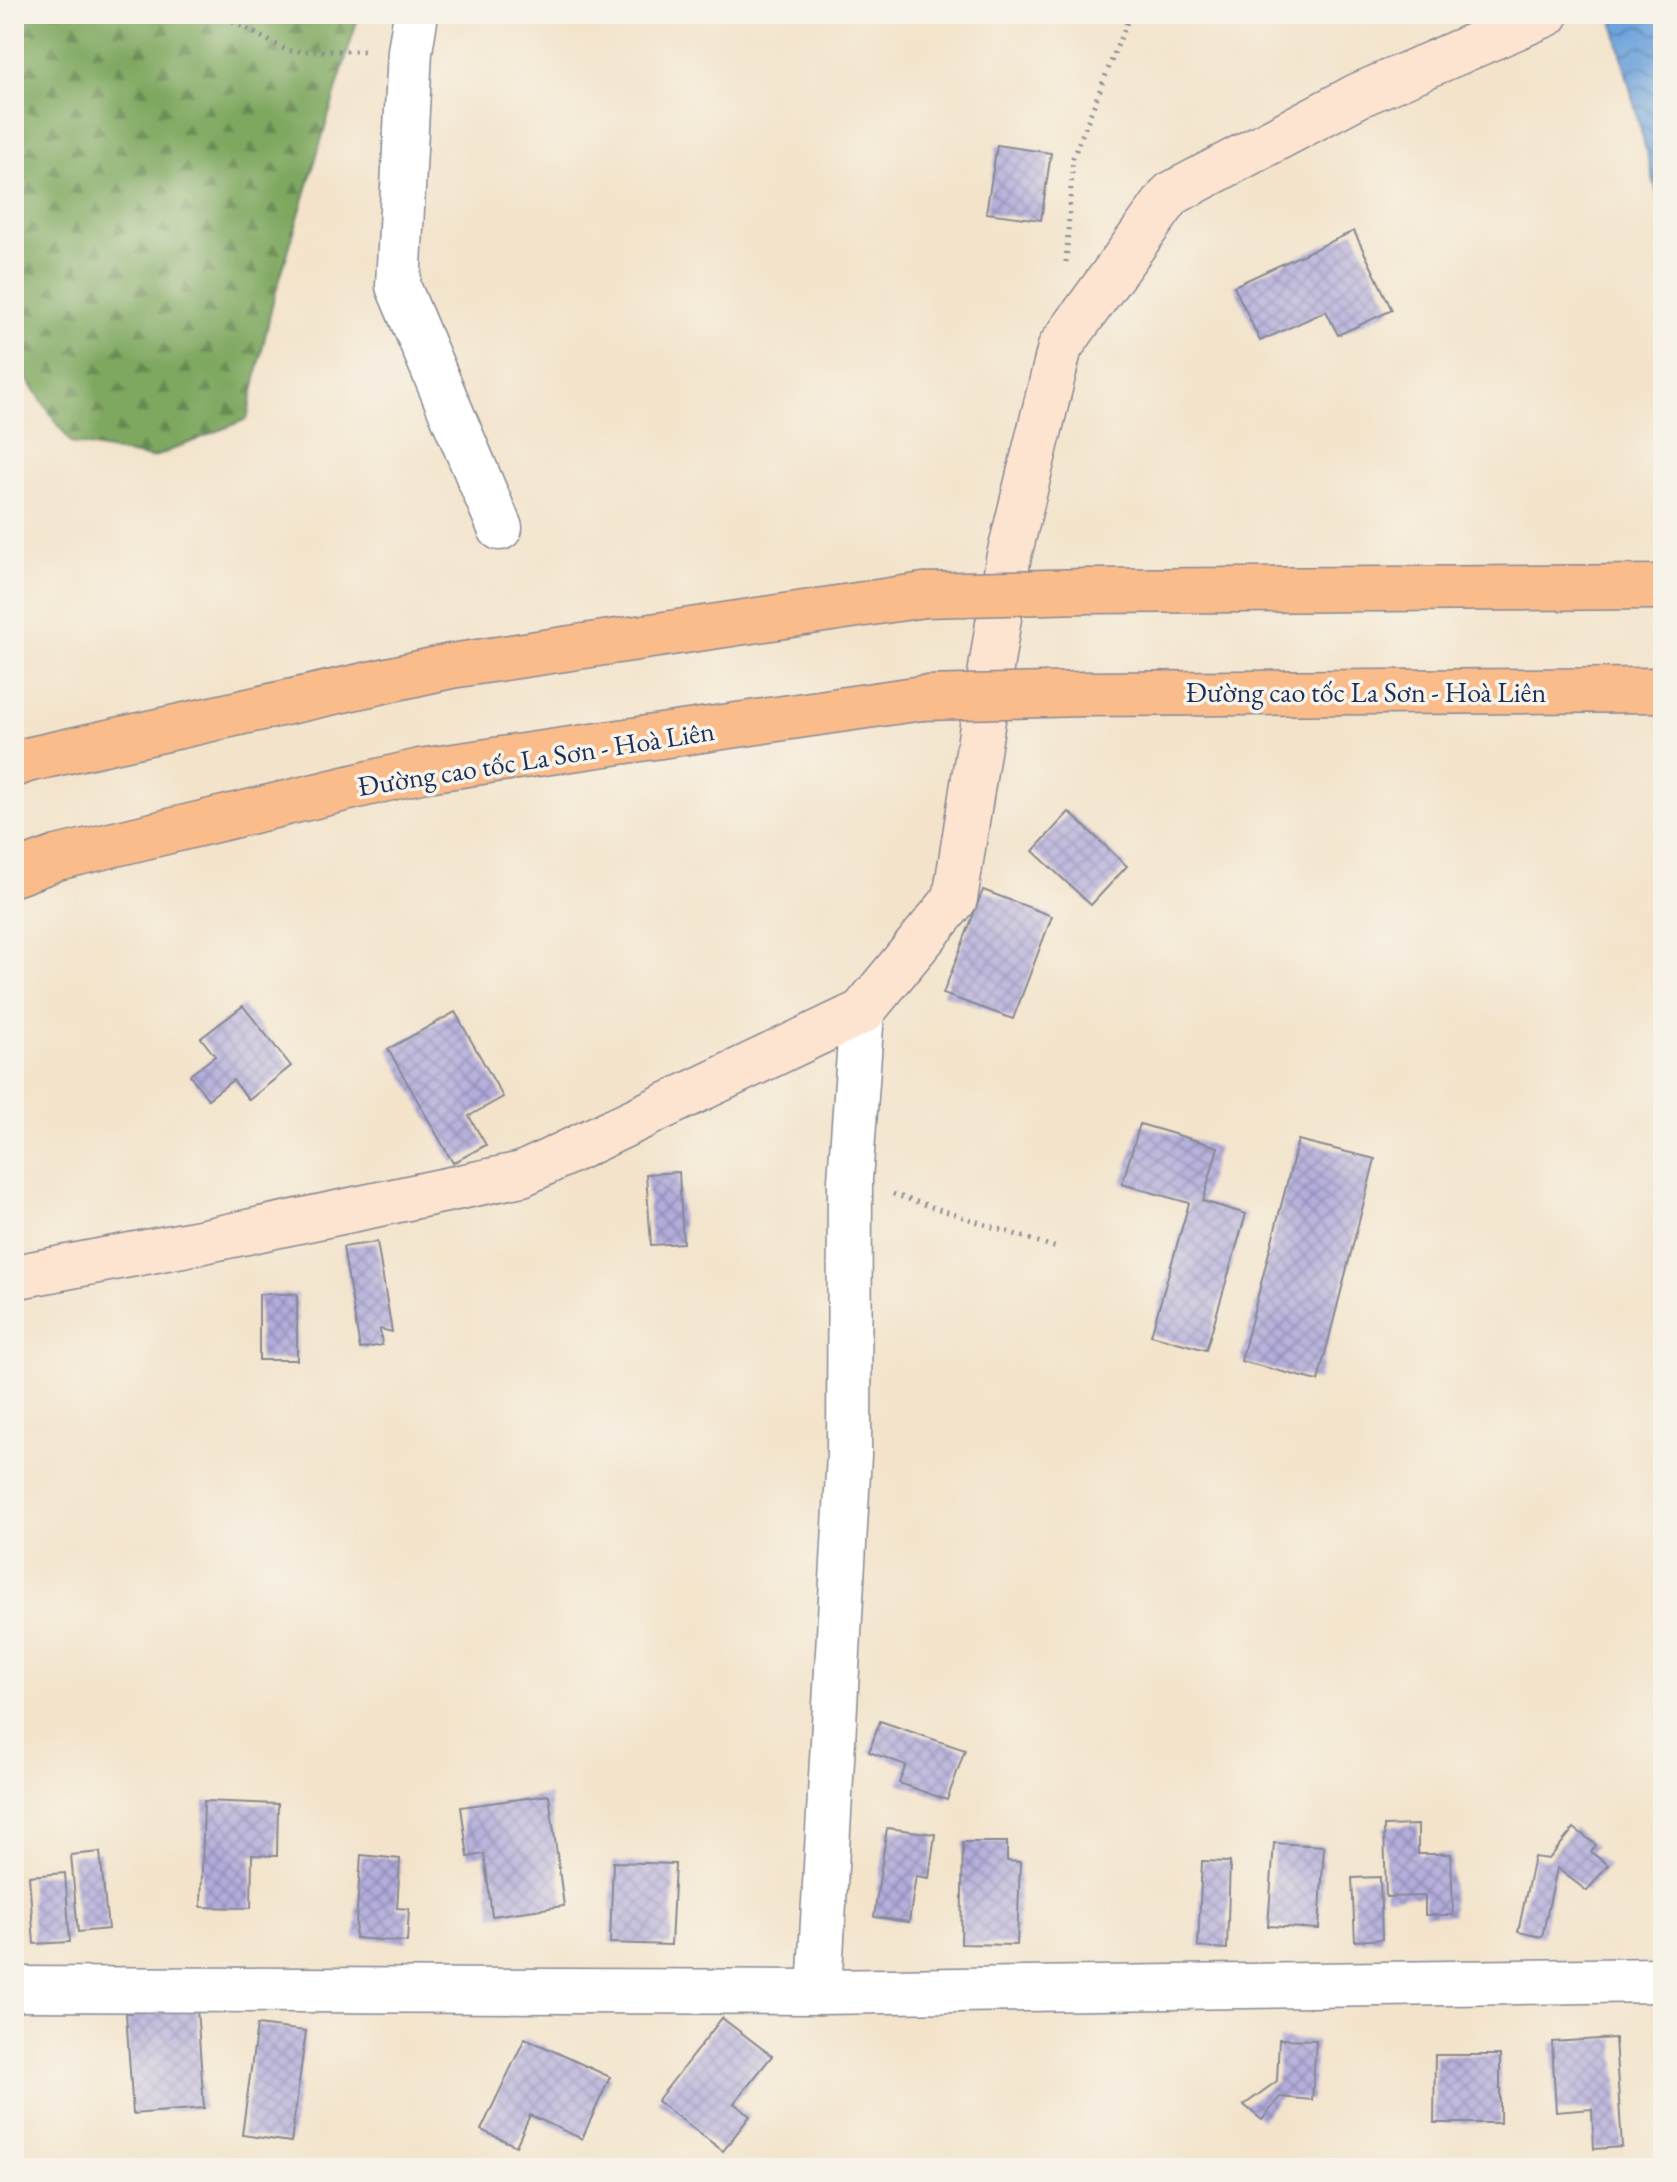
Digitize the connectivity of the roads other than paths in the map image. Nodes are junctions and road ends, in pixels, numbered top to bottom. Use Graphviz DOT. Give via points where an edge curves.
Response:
graph roads {
  1 [pos="1547,14"];
  2 [pos="413,32"];
  3 [pos="500,528"];
  4 [pos="1655,587"];
  5 [pos="1655,690"];
  6 [pos="14,765"];
  7 [pos="14,874"];
  8 [pos="862,1012"];
  9 [pos="14,1277"];
  10 [pos="1661,1980"];
  11 [pos="14,1989"];
  12 [pos="819,1992"];
  1 -- 8 [label="main road" via="1359,95 1171,194 1060,347 1008,560 955,899"];
  2 -- 3 [label="street" via="398,286"];
  4 -- 6 [label="highway, bridge" via="924,595 451,666"];
  5 -- 7 [label="highway, Đường cao tốc La Sơn - Hoà Liên, bridge" via="922,698 420,771 57,858"];
  8 -- 9 [label="main road" via="522,1174"];
  8 -- 12 [label="street" via="850,1180 849,1455"];
  10 -- 12 [label="street"];
  11 -- 12 [label="street"];
}
